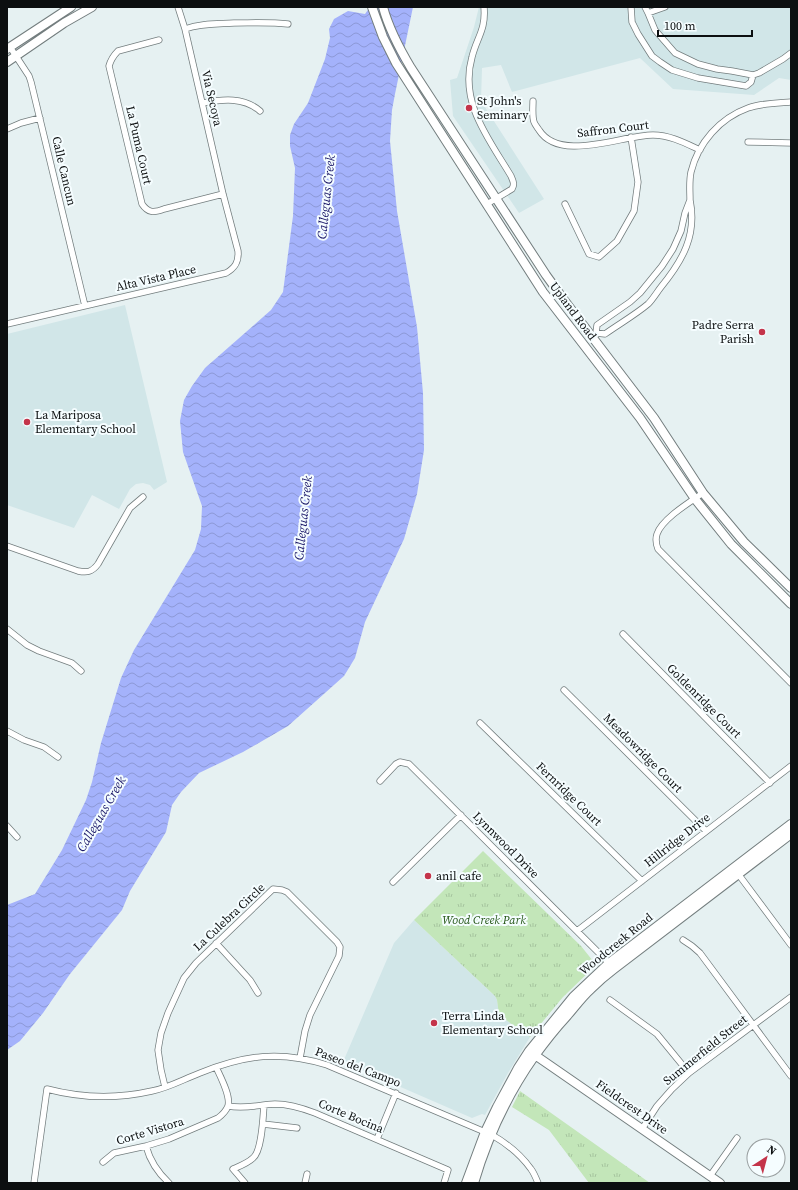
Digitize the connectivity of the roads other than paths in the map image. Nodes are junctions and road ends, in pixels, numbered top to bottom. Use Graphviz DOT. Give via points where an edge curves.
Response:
graph roads {
  1 [pos="71,7"];
  2 [pos="92,7"];
  3 [pos="178,7"];
  4 [pos="372,7"];
  5 [pos="383,7"];
  6 [pos="484,7"];
  7 [pos="631,7"];
  8 [pos="664,7"];
  9 [pos="646,10"];
  10 [pos="288,24"];
  11 [pos="185,29"];
  12 [pos="159,40"];
  13 [pos="8,48"];
  14 [pos="791,53"];
  15 [pos="16,56"];
  16 [pos="7,62"];
  17 [pos="753,75"];
  18 [pos="533,101"];
  19 [pos="791,102"];
  20 [pos="203,103"];
  21 [pos="260,111"];
  22 [pos="40,118"];
  23 [pos="7,129"];
  24 [pos="631,137"];
  25 [pos="748,142"];
  26 [pos="791,143"];
  27 [pos="700,150"];
  28 [pos="223,194"];
  29 [pos="496,199"];
  30 [pos="690,200"];
  31 [pos="487,204"];
  32 [pos="565,204"];
  33 [pos="85,306"];
  34 [pos="7,324"];
  35 [pos="703,493"];
  36 [pos="143,497"];
  37 [pos="695,499"];
  38 [pos="7,546"];
  39 [pos="791,588"];
  40 [pos="791,604"];
  41 [pos="7,629"];
  42 [pos="623,634"];
  43 [pos="81,671"];
  44 [pos="791,683"];
  45 [pos="564,690"];
  46 [pos="480,723"];
  47 [pos="7,731"];
  48 [pos="58,757"];
  49 [pos="791,766"];
  50 [pos="380,781"];
  51 [pos="770,783"];
  52 [pos="461,815"];
  53 [pos="791,824"];
  54 [pos="7,826"];
  55 [pos="706,831"];
  56 [pos="791,834"];
  57 [pos="17,837"];
  58 [pos="736,871"];
  59 [pos="642,881"];
  60 [pos="394,882"];
  61 [pos="577,931"];
  62 [pos="683,940"];
  63 [pos="216,943"];
  64 [pos="791,945"];
  65 [pos="611,966"];
  66 [pos="258,993"];
  67 [pos="791,997"];
  68 [pos="610,1000"];
  69 [pos="753,1026"];
  70 [pos="532,1053"];
  71 [pos="300,1058"];
  72 [pos="216,1067"];
  73 [pos="690,1073"];
  74 [pos="791,1076"];
  75 [pos="165,1087"];
  76 [pos="396,1094"];
  77 [pos="264,1105"];
  78 [pos="228,1106"];
  79 [pos="263,1124"];
  80 [pos="297,1128"];
  81 [pos="642,1129"];
  82 [pos="488,1133"];
  83 [pos="737,1138"];
  84 [pos="377,1139"];
  85 [pos="146,1146"];
  86 [pos="103,1162"];
  87 [pos="307,1174"];
  88 [pos="710,1176"];
  89 [pos="34,1183"];
  90 [pos="169,1183"];
  91 [pos="245,1183"];
  92 [pos="305,1183"];
  93 [pos="444,1183"];
  94 [pos="466,1183"];
  95 [pos="474,1183"];
  96 [pos="538,1183"];
  97 [pos="720,1183"];
  1 -- 13 [label="main road"];
  2 -- 15 [label="main road"];
  3 -- 11 [label="street, Via Secoya"];
  4 -- 31 [label="main road, Upland Road" via="396,63"];
  5 -- 29 [label="main road, Upland Road" via="389,28 411,68"];
  6 -- 29 [label="street" via="484,26 471,58 469,90 474,113 514,183 512,189"];
  7 -- 17 [label="street" via="632,22 652,56 672,70 698,78 746,86 751,82"];
  8 -- 9 [label="street"];
  9 -- 17 [label="street" via="655,30 675,53 717,70"];
  10 -- 11 [label="street" via="214,24 194,25"];
  11 -- 20 [label="street, Via Secoya"];
  12 -- 28 [label="street, La Puma Court" via="118,51 110,60 109,66 142,204 145,208 157,212"];
  13 -- 15 [label="street, Calle Cancun"];
  14 -- 17 [label="street"];
  15 -- 16 [label="main road"];
  15 -- 22 [label="street, Calle Cancun" via="32,82"];
  18 -- 24 [label="street, Saffron Court" via="534,122 542,135 556,144 579,146"];
  19 -- 27 [label="street" via="749,107 730,116 716,128"];
  20 -- 21 [label="street" via="242,101"];
  20 -- 28 [label="street, Via Secoya"];
  22 -- 23 [label="street"];
  22 -- 33 [label="street, Calle Cancun"];
  24 -- 27 [label="street, Saffron Court" via="654,135 675,139"];
  24 -- 32 [label="street" via="638,182 634,211 617,241 599,257 589,254"];
  25 -- 26 [label="street"];
  27 -- 30 [label="street" via="691,173"];
  28 -- 33 [label="street, Alta Vista Place" via="238,250 238,260 233,269 226,273"];
  29 -- 31 [label="street"];
  29 -- 35 [label="main road, Upland Road" via="564,300 654,418"];
  30 -- 30 [label="street" via="673,249 662,266 640,293 597,325 596,333 605,334 648,303 673,272 691,234 693,214"];
  31 -- 37 [label="main road, Upland Road" via="544,292 640,418"];
  33 -- 34 [label="street, Alta Vista Place"];
  35 -- 37 [label="street"];
  35 -- 39 [label="main road, Upland Road" via="744,542"];
  36 -- 38 [label="street" via="130,508 98,564 89,572 78,571"];
  37 -- 40 [label="main road, Upland Road" via="731,544"];
  37 -- 44 [label="street" via="672,516 659,530 656,535 658,549"];
  41 -- 43 [label="street" via="27,645 72,663"];
  42 -- 51 [label="street, Goldenridge Court"];
  45 -- 55 [label="street, Meadowridge Court"];
  46 -- 59 [label="street, Fernridge Court"];
  47 -- 48 [label="street" via="44,747"];
  49 -- 51 [label="street, Hillridge Drive"];
  50 -- 52 [label="street, Lynnwood Drive" via="396,764 408,764"];
  51 -- 55 [label="street, Hillridge Drive"];
  52 -- 60 [label="street"];
  52 -- 61 [label="street, Lynnwood Drive"];
  53 -- 58 [label="main road, Woodcreek Road"];
  54 -- 57 [label="street"];
  55 -- 59 [label="street, Hillridge Drive"];
  56 -- 58 [label="main road, Woodcreek Road"];
  58 -- 64 [label="street"];
  58 -- 65 [label="main road, Woodcreek Road"];
  59 -- 61 [label="street, Hillridge Drive"];
  61 -- 65 [label="street, Lynnwood Drive"];
  62 -- 69 [label="street" via="700,953"];
  63 -- 66 [label="street" via="250,980"];
  63 -- 71 [label="street, La Culebra Circle" via="273,889 287,892 337,942 340,956 310,1015 304,1031"];
  63 -- 75 [label="street, La Culebra Circle" via="184,978 168,1013 158,1050"];
  65 -- 70 [label="main road, Woodcreek Road" via="573,997"];
  67 -- 69 [label="street, Summerfield Street"];
  68 -- 73 [label="street" via="657,1034"];
  69 -- 73 [label="street, Summerfield Street"];
  69 -- 74 [label="street"];
  70 -- 81 [label="main road, Fieldcrest Drive"];
  70 -- 82 [label="main road, Woodcreek Road" via="518,1068 505,1090"];
  71 -- 72 [label="street, Paseo del Campo" via="252,1057"];
  71 -- 76 [label="street, Paseo del Campo" via="327,1065"];
  72 -- 75 [label="street, Paseo del Campo"];
  72 -- 78 [label="street" via="226,1091"];
  73 -- 81 [label="street, Summerfield Street" via="657,1106"];
  75 -- 89 [label="street, Paseo del Campo" via="113,1096 86,1096 47,1089"];
  76 -- 82 [label="street, Paseo del Campo"];
  76 -- 84 [label="street"];
  77 -- 78 [label="street, Corte Bocina"];
  77 -- 79 [label="street"];
  77 -- 84 [label="street, Corte Bocina" via="302,1108"];
  78 -- 85 [label="street, Corte Vistora" via="218,1118"];
  79 -- 80 [label="street"];
  79 -- 91 [label="street" via="257,1154 248,1162 233,1169"];
  81 -- 88 [label="main road, Fieldcrest Drive"];
  82 -- 94 [label="main road, Woodcreek Road" via="478,1148"];
  82 -- 95 [label="main road, Woodcreek Road"];
  82 -- 96 [label="street, Paseo del Campo" via="498,1138 525,1161"];
  83 -- 88 [label="street"];
  84 -- 93 [label="street, Corte Bocina" via="448,1170"];
  85 -- 86 [label="street, Corte Vistora" via="114,1153"];
  85 -- 90 [label="street" via="153,1165"];
  87 -- 92 [label="street"];
  88 -- 97 [label="main road, Fieldcrest Drive"];
}
